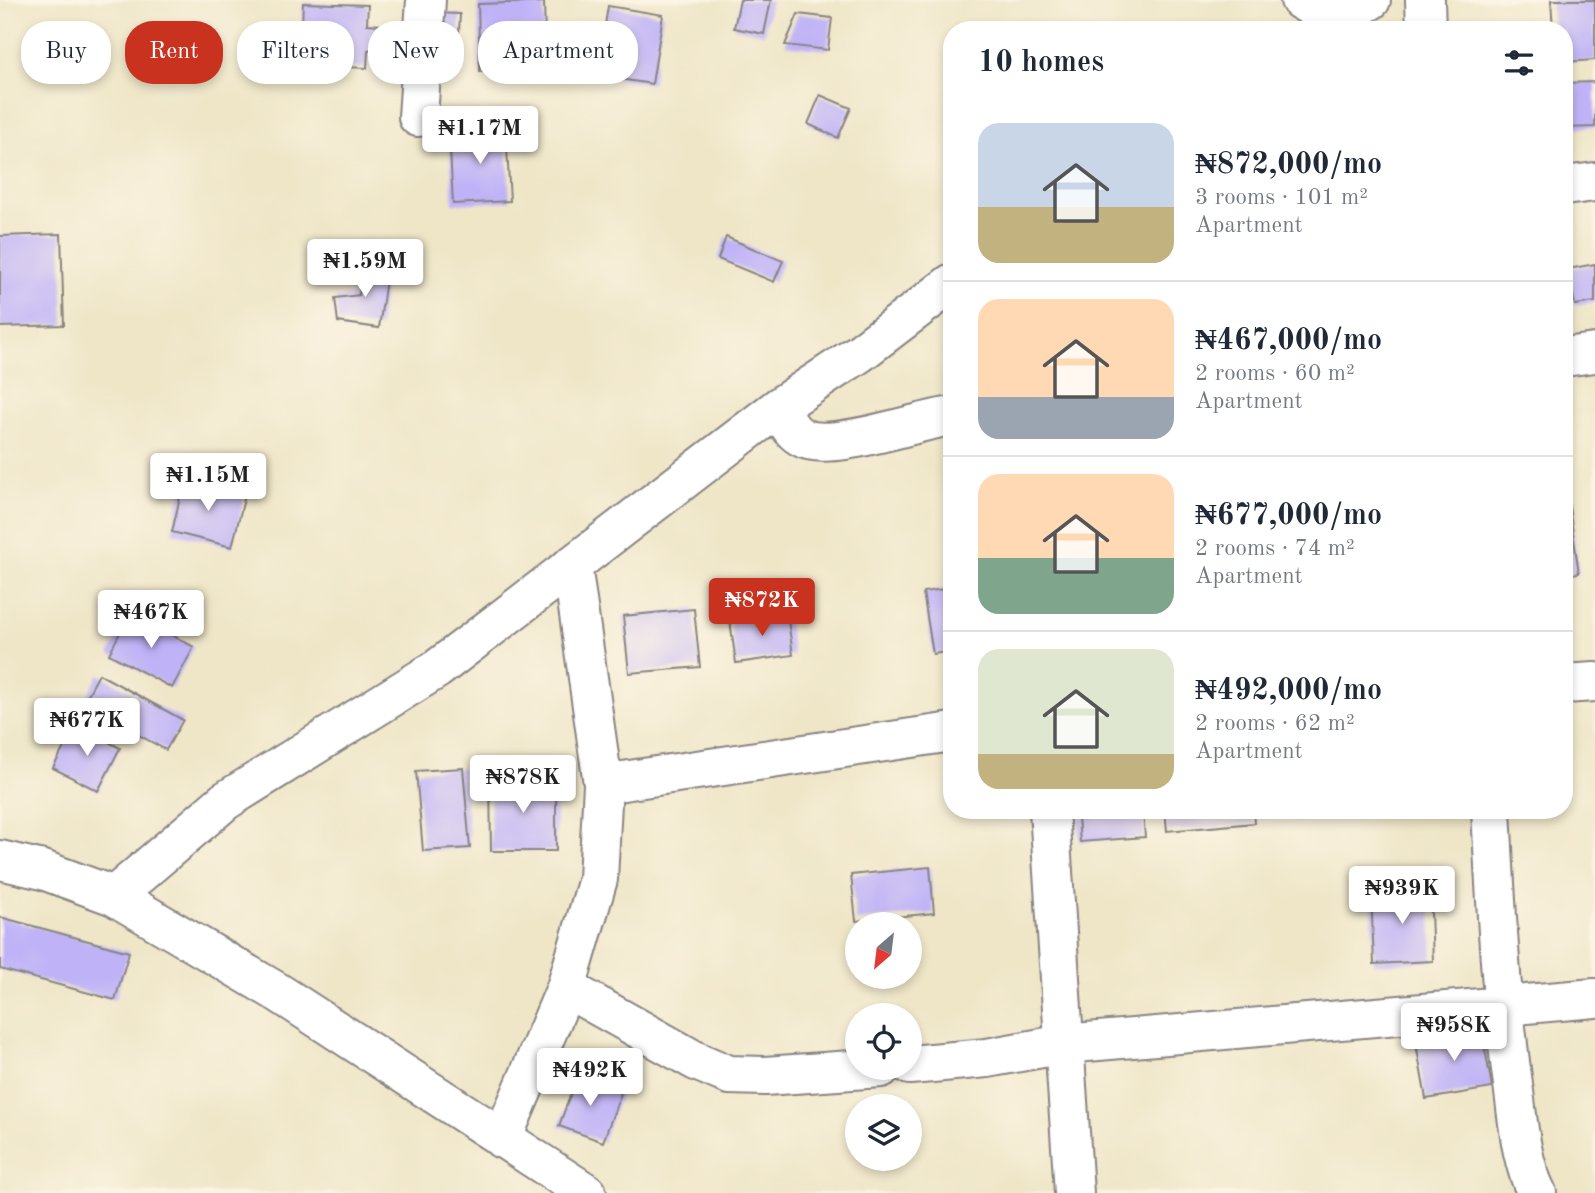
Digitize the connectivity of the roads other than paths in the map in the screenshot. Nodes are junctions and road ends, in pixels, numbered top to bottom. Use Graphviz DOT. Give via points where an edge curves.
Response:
graph roads {
  1 [pos="426,0"];
  2 [pos="1300,0"];
  3 [pos="1371,0"];
  4 [pos="1424,0"];
  5 [pos="1324,21"];
  6 [pos="1335,21"];
  7 [pos="1425,21"];
  8 [pos="418,117"];
  9 [pos="1595,182"];
  10 [pos="1573,185"];
  11 [pos="943,290"];
  12 [pos="1595,353"];
  13 [pos="1573,356"];
  14 [pos="780,405"];
  15 [pos="943,418"];
  16 [pos="572,565"];
  17 [pos="1595,682"];
  18 [pos="1573,683"];
  19 [pos="943,733"];
  20 [pos="603,784"];
  21 [pos="1050,819"];
  22 [pos="1492,819"];
  23 [pos="0,860"];
  24 [pos="114,897"];
  25 [pos="566,988"];
  26 [pos="1595,998"];
  27 [pos="1502,1007"];
  28 [pos="1063,1044"];
  29 [pos="922,1064"];
  30 [pos="845,1070"];
  31 [pos="502,1139"];
  32 [pos="587,1193"];
  33 [pos="1074,1193"];
  34 [pos="1537,1193"];
  1 -- 8 [label="street"];
  2 -- 5 [label="street"];
  3 -- 6 [label="street"];
  4 -- 7 [label="street"];
  9 -- 10 [label="street"];
  11 -- 14 [label="street" via="860,353"];
  12 -- 13 [label="street"];
  14 -- 15 [label="street" via="788,426 802,438 819,442"];
  14 -- 16 [label="street"];
  16 -- 20 [label="street"];
  16 -- 24 [label="street" via="437,670 225,801"];
  17 -- 18 [label="street"];
  19 -- 20 [label="street"];
  20 -- 25 [label="street" via="598,878"];
  21 -- 28 [label="street"];
  22 -- 27 [label="street"];
  23 -- 24 [label="street" via="43,870"];
  24 -- 31 [label="street" via="279,993"];
  25 -- 30 [label="street" via="696,1062 729,1074"];
  25 -- 31 [label="street"];
  26 -- 27 [label="street"];
  27 -- 28 [label="street"];
  27 -- 34 [label="street" via="1518,1124"];
  28 -- 29 [label="street"];
  28 -- 33 [label="street"];
  31 -- 32 [label="street"];
}
